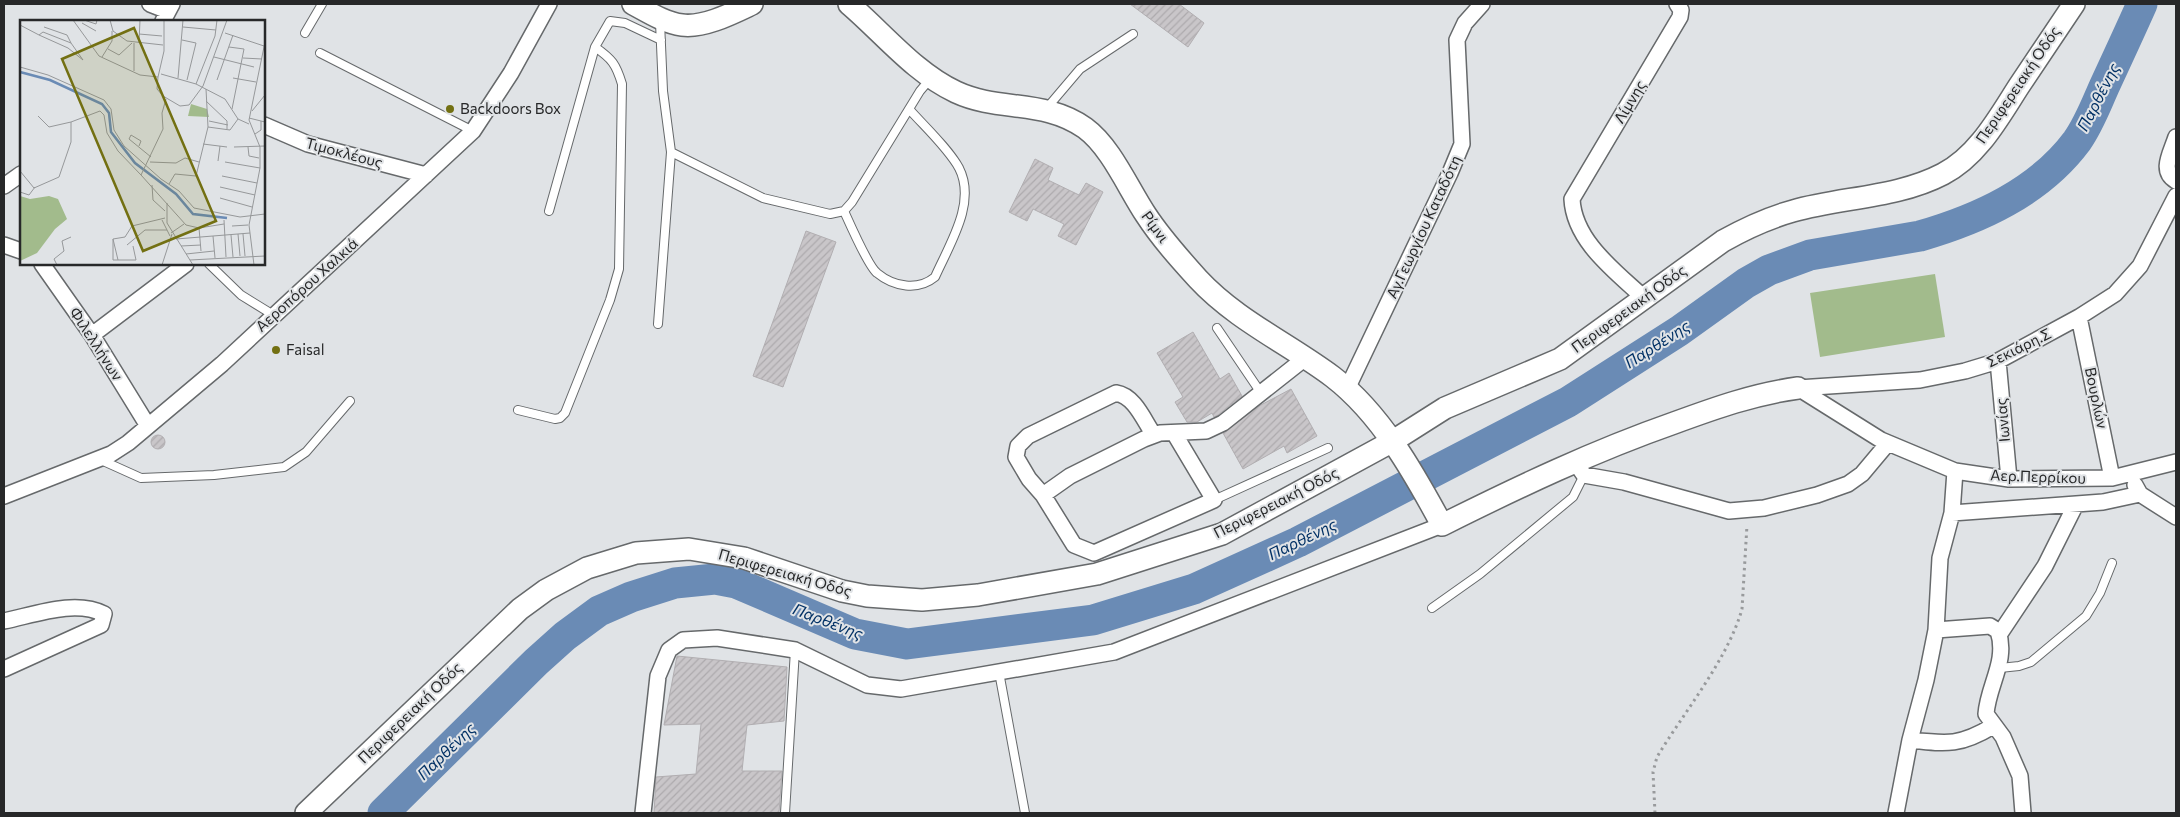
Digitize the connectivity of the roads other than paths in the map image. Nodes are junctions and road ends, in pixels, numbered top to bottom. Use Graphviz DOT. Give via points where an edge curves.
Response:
graph roads {
  1 [pos="150,4"];
  2 [pos="322,4"];
  3 [pos="549,4"];
  4 [pos="633,4"];
  5 [pos="752,4"];
  6 [pos="849,4"];
  7 [pos="1482,4"];
  8 [pos="1677,4"];
  9 [pos="2074,4"];
  10 [pos="168,12"];
  11 [pos="659,17"];
  12 [pos="305,33"];
  13 [pos="1133,34"];
  14 [pos="661,40"];
  15 [pos="595,47"];
  16 [pos="320,53"];
  17 [pos="931,78"];
  18 [pos="909,109"];
  19 [pos="1046,109"];
  20 [pos="265,125"];
  21 [pos="474,131"];
  22 [pos="2176,138"];
  23 [pos="671,152"];
  24 [pos="20,175"];
  25 [pos="426,175"];
  26 [pos="2176,181"];
  27 [pos="4,186"];
  28 [pos="2176,196"];
  29 [pos="548,211"];
  30 [pos="844,211"];
  31 [pos="4,245"];
  32 [pos="20,251"];
  33 [pos="43,265"];
  34 [pos="185,265"];
  35 [pos="210,265"];
  36 [pos="1644,298"];
  37 [pos="275,316"];
  38 [pos="2079,317"];
  39 [pos="658,324"];
  40 [pos="1217,328"];
  41 [pos="92,335"];
  42 [pos="1304,359"];
  43 [pos="1998,361"];
  44 [pos="1798,388"];
  45 [pos="1347,389"];
  46 [pos="1261,393"];
  47 [pos="350,401"];
  48 [pos="518,410"];
  49 [pos="148,426"];
  50 [pos="1174,433"];
  51 [pos="1154,435"];
  52 [pos="1393,441"];
  53 [pos="1888,443"];
  54 [pos="1328,448"];
  55 [pos="99,459"];
  56 [pos="2176,462"];
  57 [pos="1580,468"];
  58 [pos="1955,471"];
  59 [pos="2130,475"];
  60 [pos="2112,478"];
  61 [pos="2009,479"];
  62 [pos="2140,494"];
  63 [pos="1043,495"];
  64 [pos="4,496"];
  65 [pos="1214,500"];
  66 [pos="2076,504"];
  67 [pos="1952,513"];
  68 [pos="2176,517"];
  69 [pos="1442,525"];
  70 [pos="2112,563"];
  71 [pos="1432,608"];
  72 [pos="4,621"];
  73 [pos="1936,630"];
  74 [pos="1999,635"];
  75 [pos="795,650"];
  76 [pos="2000,668"];
  77 [pos="4,669"];
  78 [pos="999,672"];
  79 [pos="1993,726"];
  80 [pos="1910,740"];
  81 [pos="306,813"];
  82 [pos="643,813"];
  83 [pos="785,813"];
  84 [pos="1025,813"];
  85 [pos="1896,813"];
  86 [pos="2023,813"];
  1 -- 10 [label="street"];
  2 -- 12 [label="lane"];
  3 -- 21 [label="street, Αεροπόρου Χαλκιά"];
  4 -- 11 [label="main road"];
  5 -- 11 [label="main road" via="694,26"];
  6 -- 17 [label="main road, Ρίμνι"];
  7 -- 45 [label="street, Αγ.Γεωργίου Καταδότη" via="1465,23 1457,40 1462,144"];
  8 -- 36 [label="street, Λίμνης" via="1681,10 1680,17 1572,199 1576,223 1598,255"];
  9 -- 36 [label="main road, Περιφερειακή Οδός" via="1989,132 1967,158 1945,174 1887,192 1769,218 1723,241"];
  11 -- 14 [label="lane"];
  13 -- 19 [label="lane" via="1080,69"];
  14 -- 15 [label="lane" via="625,23 610,21"];
  14 -- 23 [label="lane"];
  15 -- 29 [label="lane"];
  15 -- 48 [label="lane" via="610,57 622,84 619,269 565,413 555,419"];
  16 -- 21 [label="lane"];
  17 -- 18 [label="lane"];
  17 -- 19 [label="main road, Ρίμνι" via="972,98"];
  18 -- 30 [label="lane"];
  18 -- 30 [label="lane" via="958,167 964,183 961,218 935,277 916,287 894,283 876,273"];
  19 -- 42 [label="main road, Ρίμνι" via="1084,128 1100,143 1146,216 1200,281 1270,337"];
  20 -- 25 [label="street, Τιμοκλέους" via="308,144"];
  21 -- 25 [label="street, Αεροπόρου Χαλκιά"];
  22 -- 26 [label="street" via="2166,168 2169,177"];
  23 -- 30 [label="lane" via="763,198 830,214"];
  23 -- 39 [label="lane"];
  24 -- 27 [label="street"];
  25 -- 37 [label="street, Αεροπόρου Χαλκιά"];
  28 -- 38 [label="street, Σεκιάρη.Σ" via="2149,253 2133,276 2105,302"];
  31 -- 32 [label="street"];
  33 -- 41 [label="street, Φιλελλήνων"];
  34 -- 41 [label="street"];
  35 -- 37 [label="lane" via="240,295"];
  36 -- 52 [label="main road, Περιφερειακή Οδός" via="1560,359 1445,408"];
  37 -- 49 [label="street, Αεροπόρου Χαλκιά"];
  38 -- 43 [label="street, Σεκιάρη.Σ"];
  38 -- 60 [label="street, Βουρλών"];
  40 -- 46 [label="lane"];
  41 -- 49 [label="street, Φιλελλήνων"];
  42 -- 45 [label="main road, Ρίμνι"];
  42 -- 46 [label="street"];
  43 -- 44 [label="street, Σεκιάρη.Σ" via="1920,380"];
  43 -- 61 [label="street, Ιωνίας"];
  44 -- 53 [label="street, Αερ.Περρίκου"];
  44 -- 57 [label="main road" via="1738,400 1646,433"];
  45 -- 52 [label="main road, Ρίμνι"];
  46 -- 50 [label="street" via="1223,423 1206,430"];
  47 -- 55 [label="lane" via="306,452 284,467 214,475 142,478"];
  49 -- 55 [label="street, Αεροπόρου Χαλκιά" via="128,443"];
  50 -- 51 [label="street"];
  50 -- 65 [label="street"];
  51 -- 63 [label="street" via="1070,476"];
  51 -- 63 [label="street" via="1132,402 1123,394 1116,393 1028,436 1018,446 1016,457 1029,480"];
  52 -- 69 [label="main road, Ρίμνι"];
  52 -- 81 [label="main road, Περιφερειακή Οδός" via="1222,534 1096,574 978,595 922,600 867,596 818,584 744,558 689,549 636,553 587,568 546,590 520,609"];
  53 -- 57 [label="street" via="1862,474 1848,484 1817,495 1729,511"];
  53 -- 58 [label="street, Αερ.Περρίκου"];
  54 -- 65 [label="lane"];
  55 -- 64 [label="street, Αεροπόρου Χαλκιά"];
  56 -- 59 [label="street, Αερ.Περρίκου"];
  57 -- 69 [label="main road" via="1539,477"];
  57 -- 71 [label="lane" via="1573,497 1480,574"];
  58 -- 61 [label="street, Αερ.Περρίκου"];
  58 -- 67 [label="street"];
  59 -- 60 [label="street, Αερ.Περρίκου"];
  59 -- 62 [label="street"];
  60 -- 61 [label="street, Αερ.Περρίκου"];
  62 -- 66 [label="street"];
  62 -- 68 [label="street"];
  63 -- 65 [label="street" via="1074,545 1094,553"];
  66 -- 67 [label="street"];
  66 -- 74 [label="street" via="2045,566"];
  67 -- 73 [label="street" via="1940,558"];
  69 -- 78 [label="street" via="1114,652"];
  70 -- 76 [label="lane" via="2086,616 2031,662"];
  72 -- 77 [label="street" via="72,608 95,609 104,614 102,625"];
  73 -- 74 [label="street" via="1990,626"];
  73 -- 80 [label="street"];
  74 -- 76 [label="street"];
  75 -- 78 [label="street" via="867,685 901,689"];
  75 -- 82 [label="street" via="718,638 683,640 669,650 658,676"];
  75 -- 83 [label="lane"];
  76 -- 79 [label="street" via="1987,704 1986,714"];
  78 -- 84 [label="lane"];
  79 -- 80 [label="street" via="1975,737 1954,743"];
  79 -- 86 [label="street" via="2003,737 2020,776"];
  80 -- 85 [label="street"];
}
